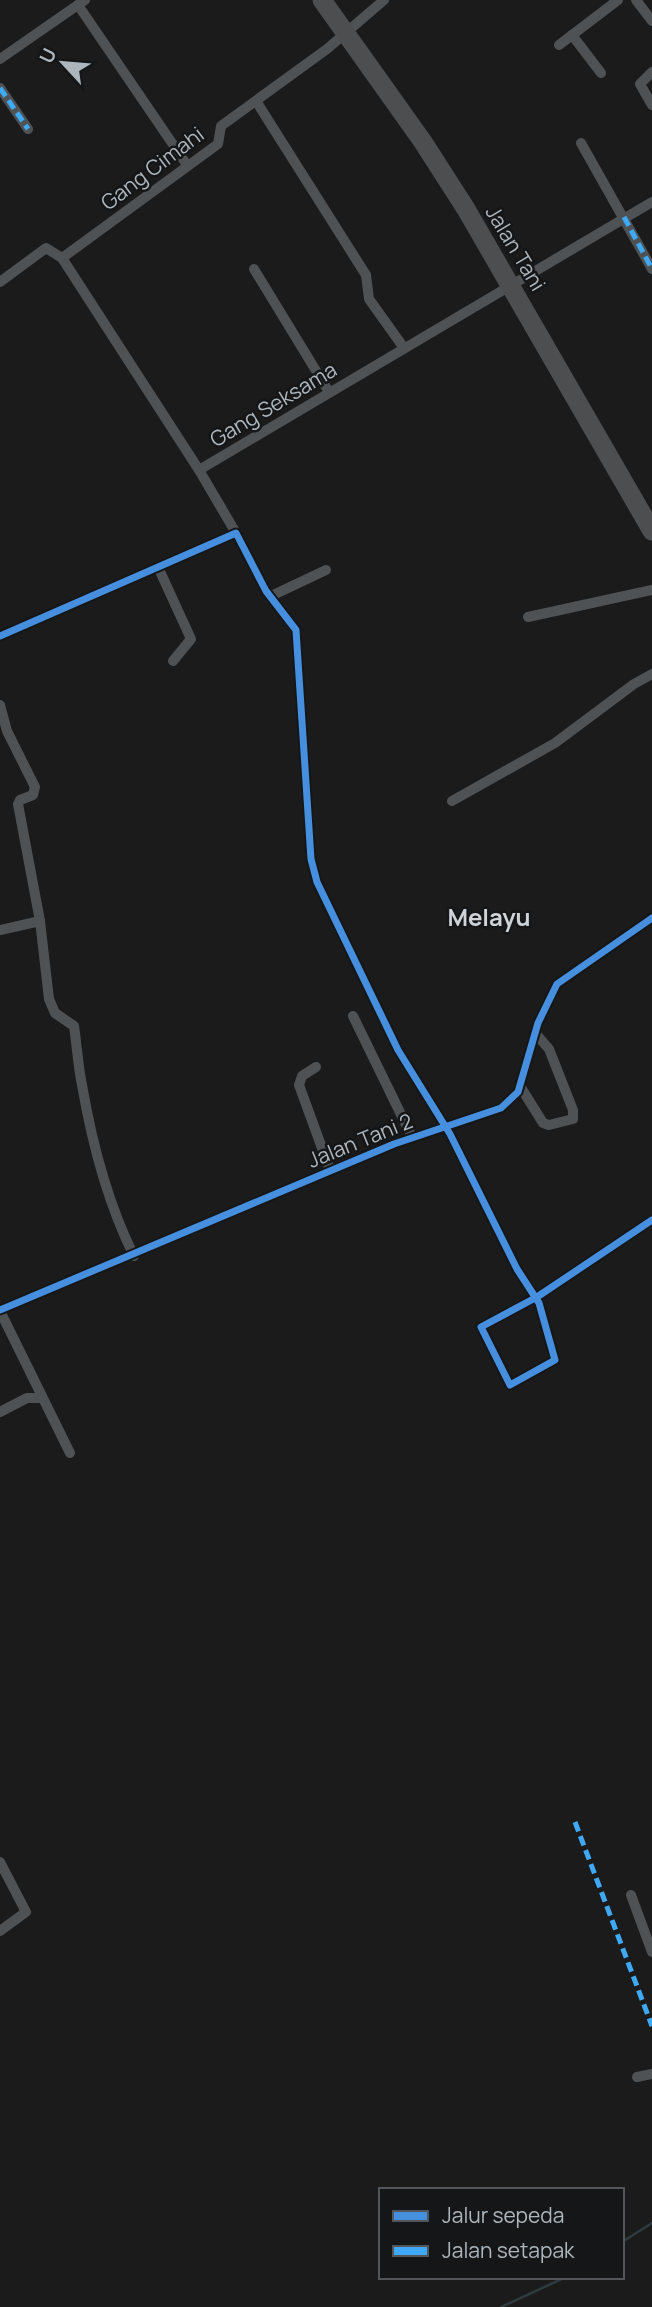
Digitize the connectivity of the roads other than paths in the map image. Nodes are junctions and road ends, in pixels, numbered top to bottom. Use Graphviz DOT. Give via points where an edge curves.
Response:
graph roads {
  1 [pos="322,0"];
  2 [pos="384,0"];
  3 [pos="618,0"];
  4 [pos="636,0"];
  5 [pos="82,3"];
  6 [pos="652,21"];
  7 [pos="346,33"];
  8 [pos="572,34"];
  9 [pos="559,45"];
  10 [pos="0,59"];
  11 [pos="652,72"];
  12 [pos="601,73"];
  13 [pos="0,88"];
  14 [pos="256,101"];
  15 [pos="652,105"];
  16 [pos="28,129"];
  17 [pos="581,144"];
  18 [pos="187,165"];
  19 [pos="652,202"];
  20 [pos="624,218"];
  21 [pos="62,258"];
  22 [pos="254,269"];
  23 [pos="652,269"];
  24 [pos="0,282"];
  25 [pos="512,284"];
  26 [pos="404,348"];
  27 [pos="329,392"];
  28 [pos="199,470"];
  29 [pos="652,531"];
  30 [pos="236,533"];
  31 [pos="158,566"];
  32 [pos="326,570"];
  33 [pos="652,590"];
  34 [pos="271,596"];
  35 [pos="528,617"];
  36 [pos="0,636"];
  37 [pos="173,662"];
  38 [pos="652,674"];
  39 [pos="0,705"];
  40 [pos="452,801"];
  41 [pos="652,918"];
  42 [pos="40,921"];
  43 [pos="0,930"];
  44 [pos="353,1016"];
  45 [pos="536,1034"];
  46 [pos="316,1067"];
  47 [pos="520,1086"];
  48 [pos="443,1125"];
  49 [pos="412,1137"];
  50 [pos="330,1170"];
  51 [pos="652,1220"];
  52 [pos="134,1256"];
  53 [pos="537,1297"];
  54 [pos="0,1311"];
  55 [pos="42,1398"];
  56 [pos="0,1412"];
  57 [pos="70,1453"];
  58 [pos="0,1862"];
  59 [pos="631,1895"];
  60 [pos="0,1931"];
  61 [pos="652,1952"];
  62 [pos="652,2074"];
  63 [pos="637,2077"];
  1 -- 7 [label="highway, Jalan Tani"];
  2 -- 7 [label="street, Gang Cimahi"];
  3 -- 8 [label="street"];
  4 -- 6 [label="street"];
  5 -- 10 [label="street"];
  5 -- 18 [label="street"];
  7 -- 14 [label="street, Gang Cimahi"];
  7 -- 25 [label="highway, Jalan Tani" via="424,142"];
  8 -- 9 [label="street"];
  8 -- 12 [label="street"];
  11 -- 15 [label="street" via="640,84"];
  13 -- 16 [label="street"];
  14 -- 18 [label="street, Gang Cimahi" via="221,126 218,144"];
  14 -- 26 [label="street" via="366,275 369,299"];
  17 -- 20 [label="street"];
  18 -- 21 [label="street, Gang Cimahi"];
  19 -- 20 [label="street, Gang Seksama"];
  20 -- 23 [label="street"];
  20 -- 25 [label="street, Gang Seksama"];
  21 -- 24 [label="street" via="46,248"];
  21 -- 28 [label="street, Gang Seksama"];
  22 -- 27 [label="street"];
  25 -- 26 [label="street, Gang Seksama"];
  25 -- 29 [label="highway, Jalan Tani"];
  26 -- 27 [label="street, Gang Seksama"];
  27 -- 28 [label="street, Gang Seksama"];
  28 -- 30 [label="street"];
  30 -- 31 [label="street"];
  30 -- 34 [label="street"];
  31 -- 36 [label="street"];
  31 -- 37 [label="street" via="191,639"];
  32 -- 34 [label="street"];
  33 -- 35 [label="street"];
  34 -- 48 [label="street" via="298,639 311,859 317,882 386,1026"];
  38 -- 40 [label="street" via="555,743"];
  39 -- 42 [label="street" via="7,731 35,787 33,795 18,804"];
  41 -- 45 [label="street, Jalan Tani 2" via="557,984"];
  42 -- 43 [label="street"];
  42 -- 52 [label="street" via="52,1008 74,1026 82,1088 103,1174"];
  44 -- 49 [label="street"];
  45 -- 47 [label="street, Jalan Tani 2"];
  45 -- 47 [label="street" via="549,1049 573,1119 543,1124"];
  46 -- 50 [label="street" via="302,1076 299,1085"];
  47 -- 48 [label="street, Jalan Tani 2" via="501,1108"];
  48 -- 49 [label="street, Jalan Tani 2"];
  48 -- 53 [label="street" via="517,1269"];
  49 -- 50 [label="street, Jalan Tani 2"];
  50 -- 52 [label="street, Jalan Tani 2"];
  51 -- 53 [label="street"];
  52 -- 54 [label="street, Jalan Tani 2"];
  53 -- 53 [label="street" via="555,1360 510,1385 481,1327"];
  54 -- 55 [label="street"];
  55 -- 56 [label="street" via="27,1398"];
  55 -- 57 [label="street"];
  58 -- 60 [label="street" via="26,1910"];
  59 -- 61 [label="street"];
  62 -- 63 [label="street"];
}
